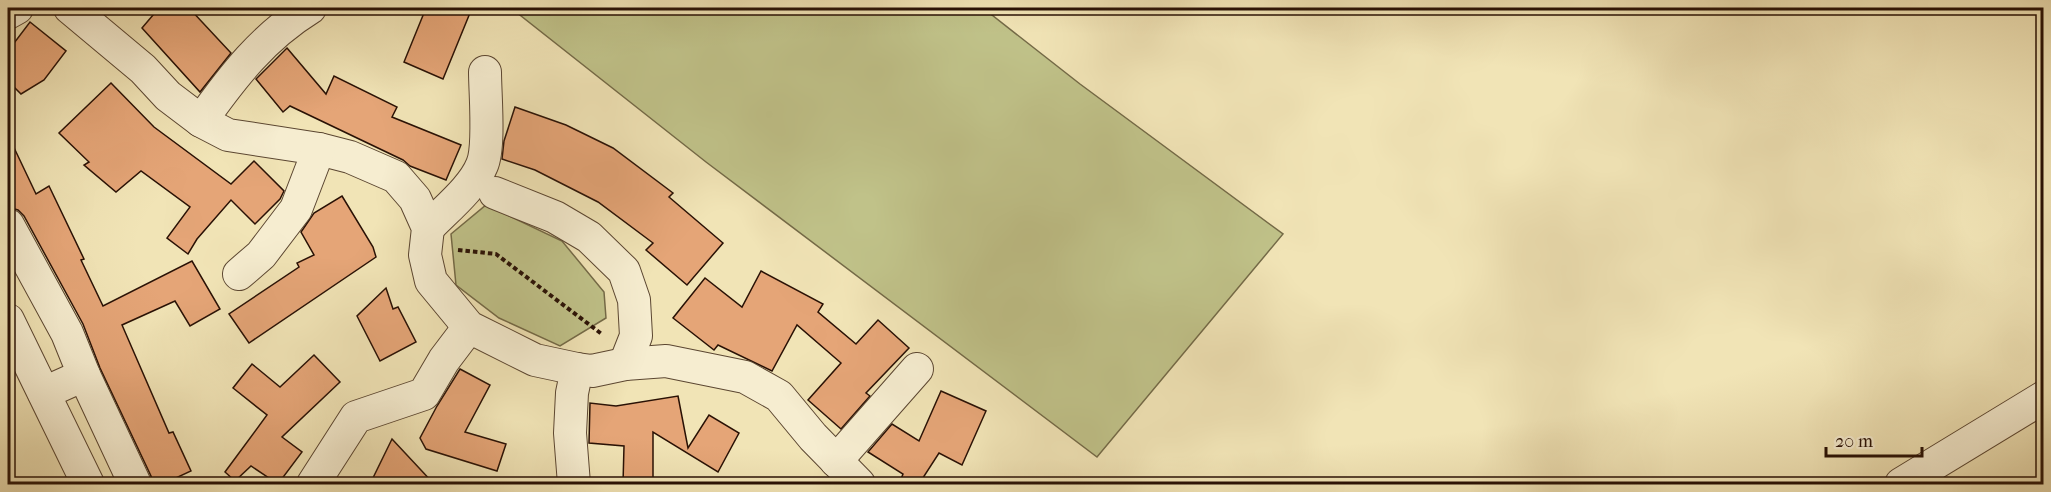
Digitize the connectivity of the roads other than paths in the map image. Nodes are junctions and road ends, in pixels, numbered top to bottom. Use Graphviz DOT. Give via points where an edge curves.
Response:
graph roads {
  1 [pos="16,8"];
  2 [pos="310,8"];
  3 [pos="8,13"];
  4 [pos="90,13"];
  5 [pos="485,72"];
  6 [pos="201,121"];
  7 [pos="319,149"];
  8 [pos="495,193"];
  9 [pos="8,225"];
  10 [pos="428,228"];
  11 [pos="239,274"];
  12 [pos="8,320"];
  13 [pos="469,327"];
  14 [pos="630,350"];
  15 [pos="577,369"];
  16 [pos="917,369"];
  17 [pos="84,375"];
  18 [pos="44,393"];
  19 [pos="2043,397"];
  20 [pos="836,461"];
  21 [pos="88,484"];
  22 [pos="135,484"];
  23 [pos="313,484"];
  24 [pos="574,484"];
  25 [pos="859,484"];
  26 [pos="1901,484"];
  1 -- 3 [label="street"];
  2 -- 6 [label="street" via="258,48"];
  4 -- 6 [label="street" via="168,96"];
  5 -- 10 [label="street" via="483,163 474,180"];
  6 -- 7 [label="street" via="228,135"];
  7 -- 10 [label="street" via="350,157 396,177 415,200"];
  7 -- 11 [label="street" via="296,208 261,255"];
  8 -- 14 [label="street" via="555,217 589,237 624,271 634,300"];
  9 -- 17 [label="street" via="67,333"];
  10 -- 13 [label="street" via="425,255 431,281"];
  12 -- 18 [label="street"];
  13 -- 15 [label="street" via="536,360"];
  13 -- 23 [label="street" via="424,394 356,417"];
  14 -- 15 [label="street" via="592,371"];
  14 -- 20 [label="street" via="745,377 779,396"];
  15 -- 24 [label="street" via="570,433"];
  16 -- 20 [label="street"];
  17 -- 18 [label="street"];
  17 -- 22 [label="street"];
  18 -- 21 [label="street"];
  19 -- 26 [label="street"];
  20 -- 25 [label="street"];
}
